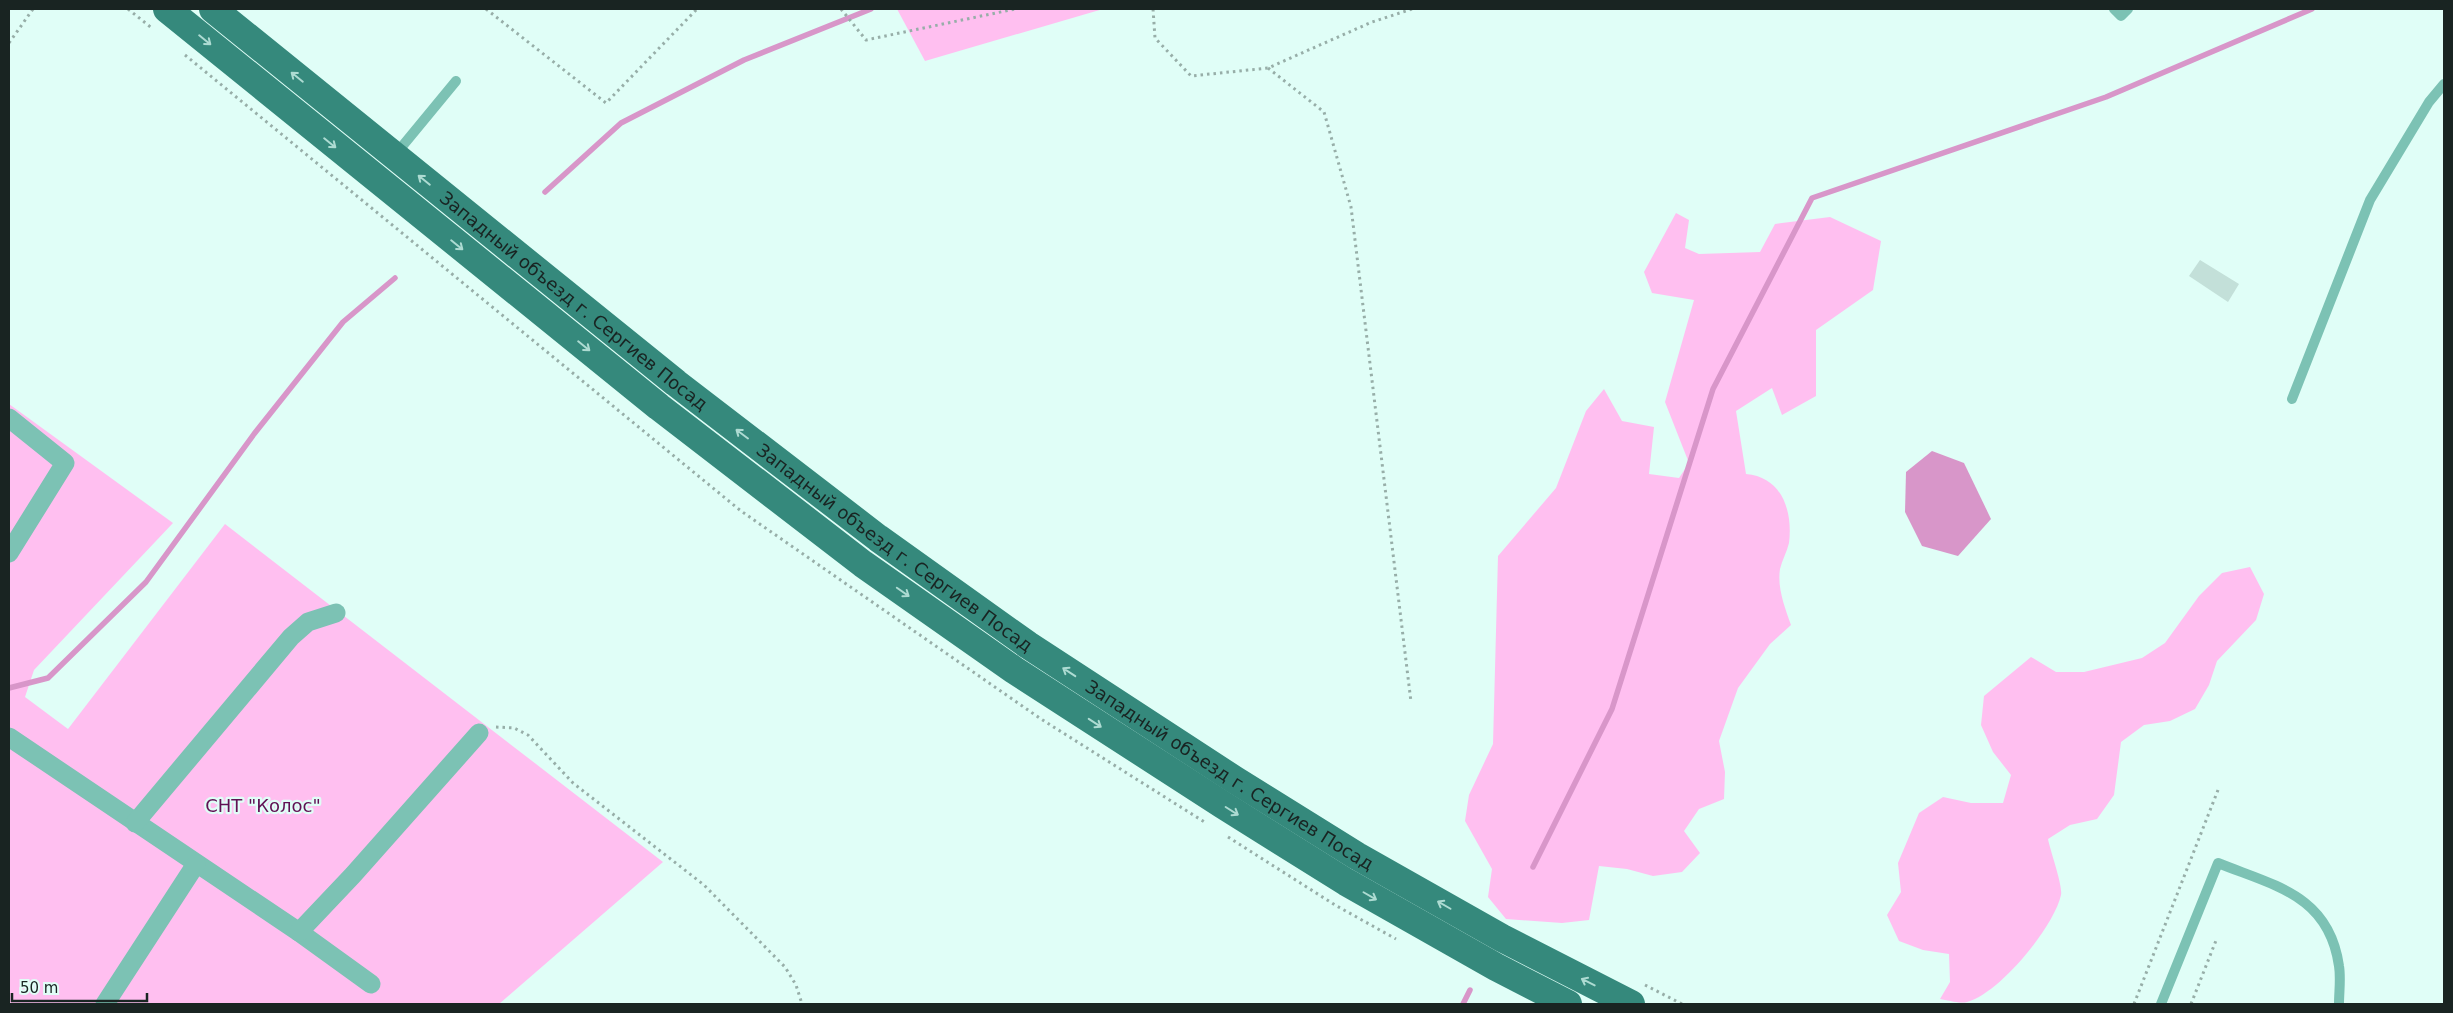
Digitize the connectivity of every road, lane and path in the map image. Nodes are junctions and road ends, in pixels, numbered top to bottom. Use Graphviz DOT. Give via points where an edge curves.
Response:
graph roads {
  1 [pos="34,9"];
  2 [pos="167,9"];
  3 [pos="213,9"];
  4 [pos="486,9"];
  5 [pos="696,9"];
  6 [pos="841,9"];
  7 [pos="1015,9"];
  8 [pos="1153,9"];
  9 [pos="1412,9"];
  10 [pos="2114,9"];
  11 [pos="2128,9"];
  12 [pos="9,43"];
  13 [pos="1268,68"];
  14 [pos="456,81"];
  15 [pos="2444,84"];
  16 [pos="395,156"];
  17 [pos="2292,399"];
  18 [pos="9,418"];
  19 [pos="9,553"];
  20 [pos="336,613"];
  21 [pos="1411,702"];
  22 [pos="479,733"];
  23 [pos="10,740"];
  24 [pos="2218,790"];
  25 [pos="135,823"];
  26 [pos="196,864"];
  27 [pos="299,932"];
  28 [pos="2217,938"];
  29 [pos="371,984"];
  30 [pos="1634,993"];
  31 [pos="105,1004"];
  32 [pos="802,1004"];
  33 [pos="1568,1004"];
  34 [pos="1682,1004"];
  35 [pos="2134,1004"];
  36 [pos="2161,1004"];
  37 [pos="2191,1004"];
  38 [pos="2338,1004"];
  1 -- 12 [label="path"];
  2 -- 33 [label="main road, Западный объезд г. Сергиев Посад, one-way" via="659,407 863,564 1014,670 1239,816 1346,882"];
  16 -- 3 [label="main road, Западный объезд г. Сергиев Посад, one-way"];
  4 -- 5 [label="path" via="606,103"];
  6 -- 7 [label="path" via="866,40"];
  8 -- 13 [label="path" via="1155,38 1191,76"];
  9 -- 13 [label="path" via="1372,22"];
  10 -- 11 [label="lane" via="2121,16"];
  13 -- 21 [label="path" via="1324,112 1351,207"];
  14 -- 16 [label="lane"];
  15 -- 17 [label="lane" via="2428,102 2370,200"];
  30 -- 16 [label="main road, Западный объезд г. Сергиев Посад, one-way" via="1502,938 1357,856 1028,645 878,538 676,383"];
  18 -- 19 [label="street" via="65,463"];
  20 -- 25 [label="street" via="308,622 291,637"];
  22 -- 27 [label="street"];
  22 -- 32 [label="path" via="494,727 514,728 528,735 573,783 711,891 785,967"];
  23 -- 25 [label="street"];
  24 -- 35 [label="path"];
  25 -- 26 [label="street"];
  26 -- 27 [label="street"];
  26 -- 31 [label="street"];
  27 -- 29 [label="street"];
  28 -- 37 [label="path"];
  30 -- 34 [label="path"];
  36 -- 38 [label="lane" via="2218,863 2309,903 2333,939 2340,966"];
}
